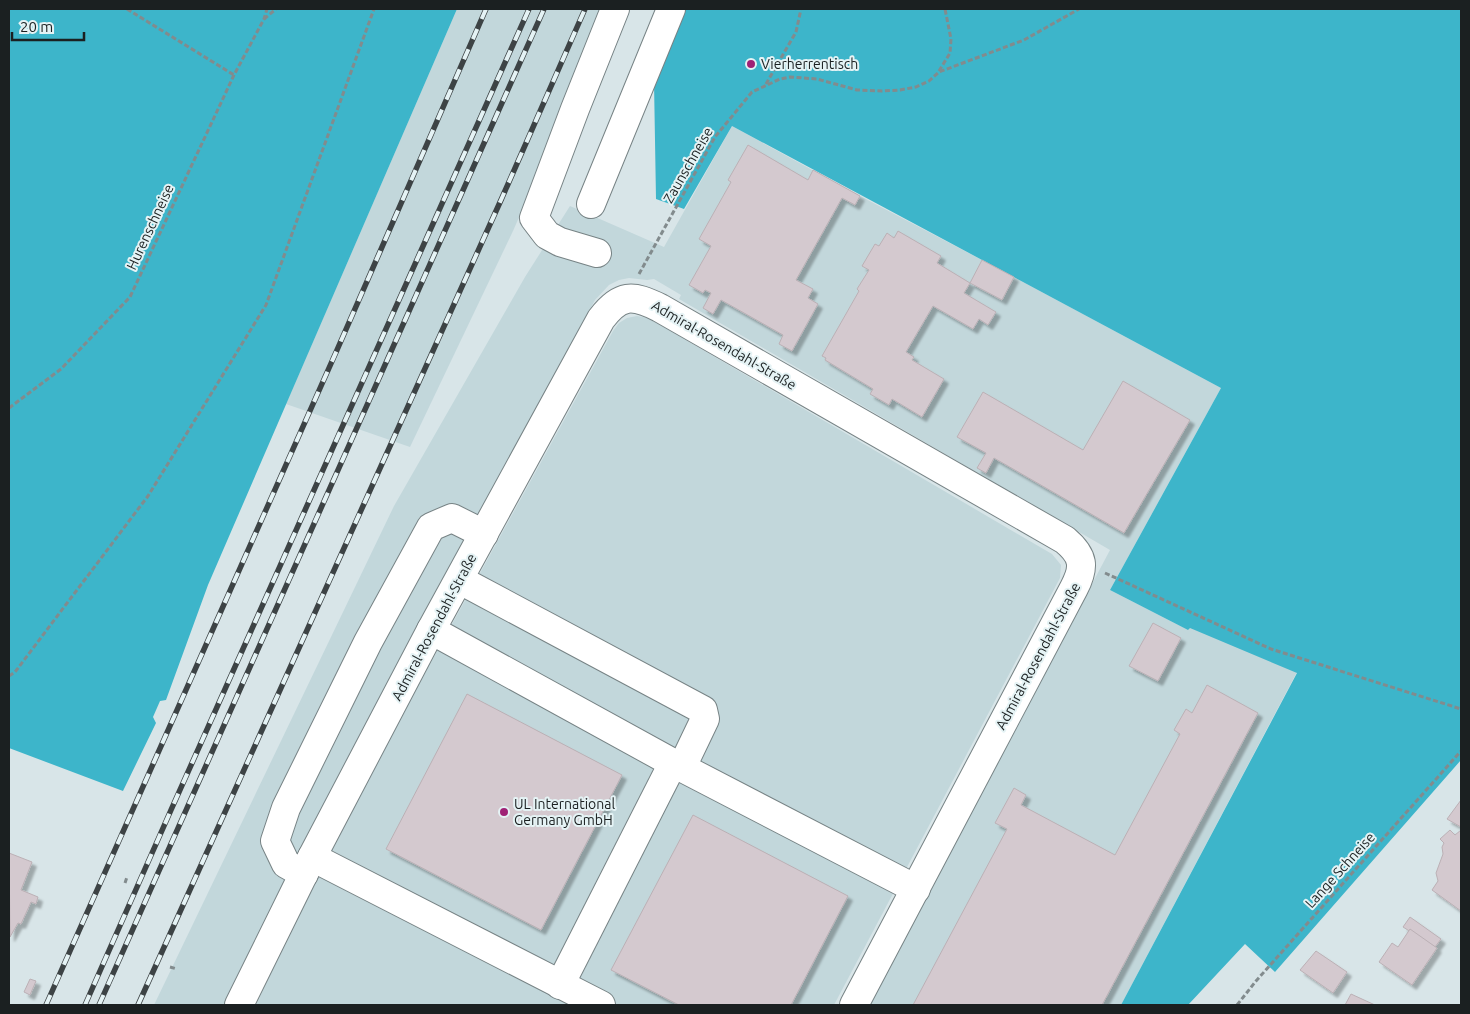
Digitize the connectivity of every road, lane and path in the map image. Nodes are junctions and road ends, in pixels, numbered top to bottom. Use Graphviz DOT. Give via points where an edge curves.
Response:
graph roads {
  1 [pos="127,9"];
  2 [pos="267,9"];
  3 [pos="276,9"];
  4 [pos="374,9"];
  5 [pos="615,9"];
  6 [pos="671,9"];
  7 [pos="801,9"];
  8 [pos="944,9"];
  9 [pos="1079,9"];
  10 [pos="264,19"];
  11 [pos="939,72"];
  12 [pos="234,75"];
  13 [pos="766,85"];
  14 [pos="591,204"];
  15 [pos="597,252"];
  16 [pos="624,298"];
  17 [pos="9,408"];
  18 [pos="484,534"];
  19 [pos="1082,563"];
  20 [pos="460,580"];
  21 [pos="431,630"];
  22 [pos="9,676"];
  23 [pos="1461,709"];
  24 [pos="1461,751"];
  25 [pos="678,765"];
  26 [pos="308,865"];
  27 [pos="127,877"];
  28 [pos="124,883"];
  29 [pos="916,889"];
  30 [pos="170,967"];
  31 [pos="176,969"];
  32 [pos="560,985"];
  33 [pos="239,1005"];
  34 [pos="601,1005"];
  35 [pos="854,1005"];
  36 [pos="1237,1005"];
  1 -- 12 [label="path"];
  2 -- 10 [label="path"];
  3 -- 10 [label="path"];
  4 -- 22 [label="path" via="266,305 148,496"];
  5 -- 15 [label="street" via="534,218 547,235"];
  6 -- 14 [label="street"];
  7 -- 13 [label="path" via="796,32"];
  8 -- 11 [label="path" via="951,39 950,53"];
  9 -- 11 [label="path, Zaunschneise" via="1024,40"];
  10 -- 12 [label="path, Hurenschneise"];
  11 -- 13 [label="path, Zaunschneise" via="916,87 882,91 857,90 803,77 780,79"];
  12 -- 17 [label="path, Hurenschneise" via="130,297 61,369"];
  13 -- 16 [label="path, Zaunschneise" via="752,92 715,137"];
  16 -- 18 [label="street, Admiral-Rosendahl-Straße" via="600,319"];
  16 -- 19 [label="street, Admiral-Rosendahl-Straße" via="645,300 660,308 1065,540 1076,549"];
  18 -- 20 [label="street, Admiral-Rosendahl-Straße"];
  18 -- 26 [label="street" via="452,518 430,527 368,642 286,808 275,841 286,864"];
  19 -- 23 [label="path" via="1271,649"];
  19 -- 29 [label="street, Admiral-Rosendahl-Straße" via="1074,588"];
  20 -- 21 [label="street, Admiral-Rosendahl-Straße"];
  20 -- 25 [label="street" via="703,710 706,719"];
  21 -- 25 [label="street"];
  21 -- 26 [label="street, Admiral-Rosendahl-Straße"];
  24 -- 36 [label="path, Lange Schneise"];
  25 -- 29 [label="street"];
  25 -- 32 [label="street"];
  26 -- 32 [label="street"];
  26 -- 33 [label="street, Admiral-Rosendahl-Straße"];
  27 -- 28 [label="path"];
  29 -- 35 [label="street, Admiral-Rosendahl-Straße"];
  30 -- 31 [label="path"];
  32 -- 34 [label="street"];
}
